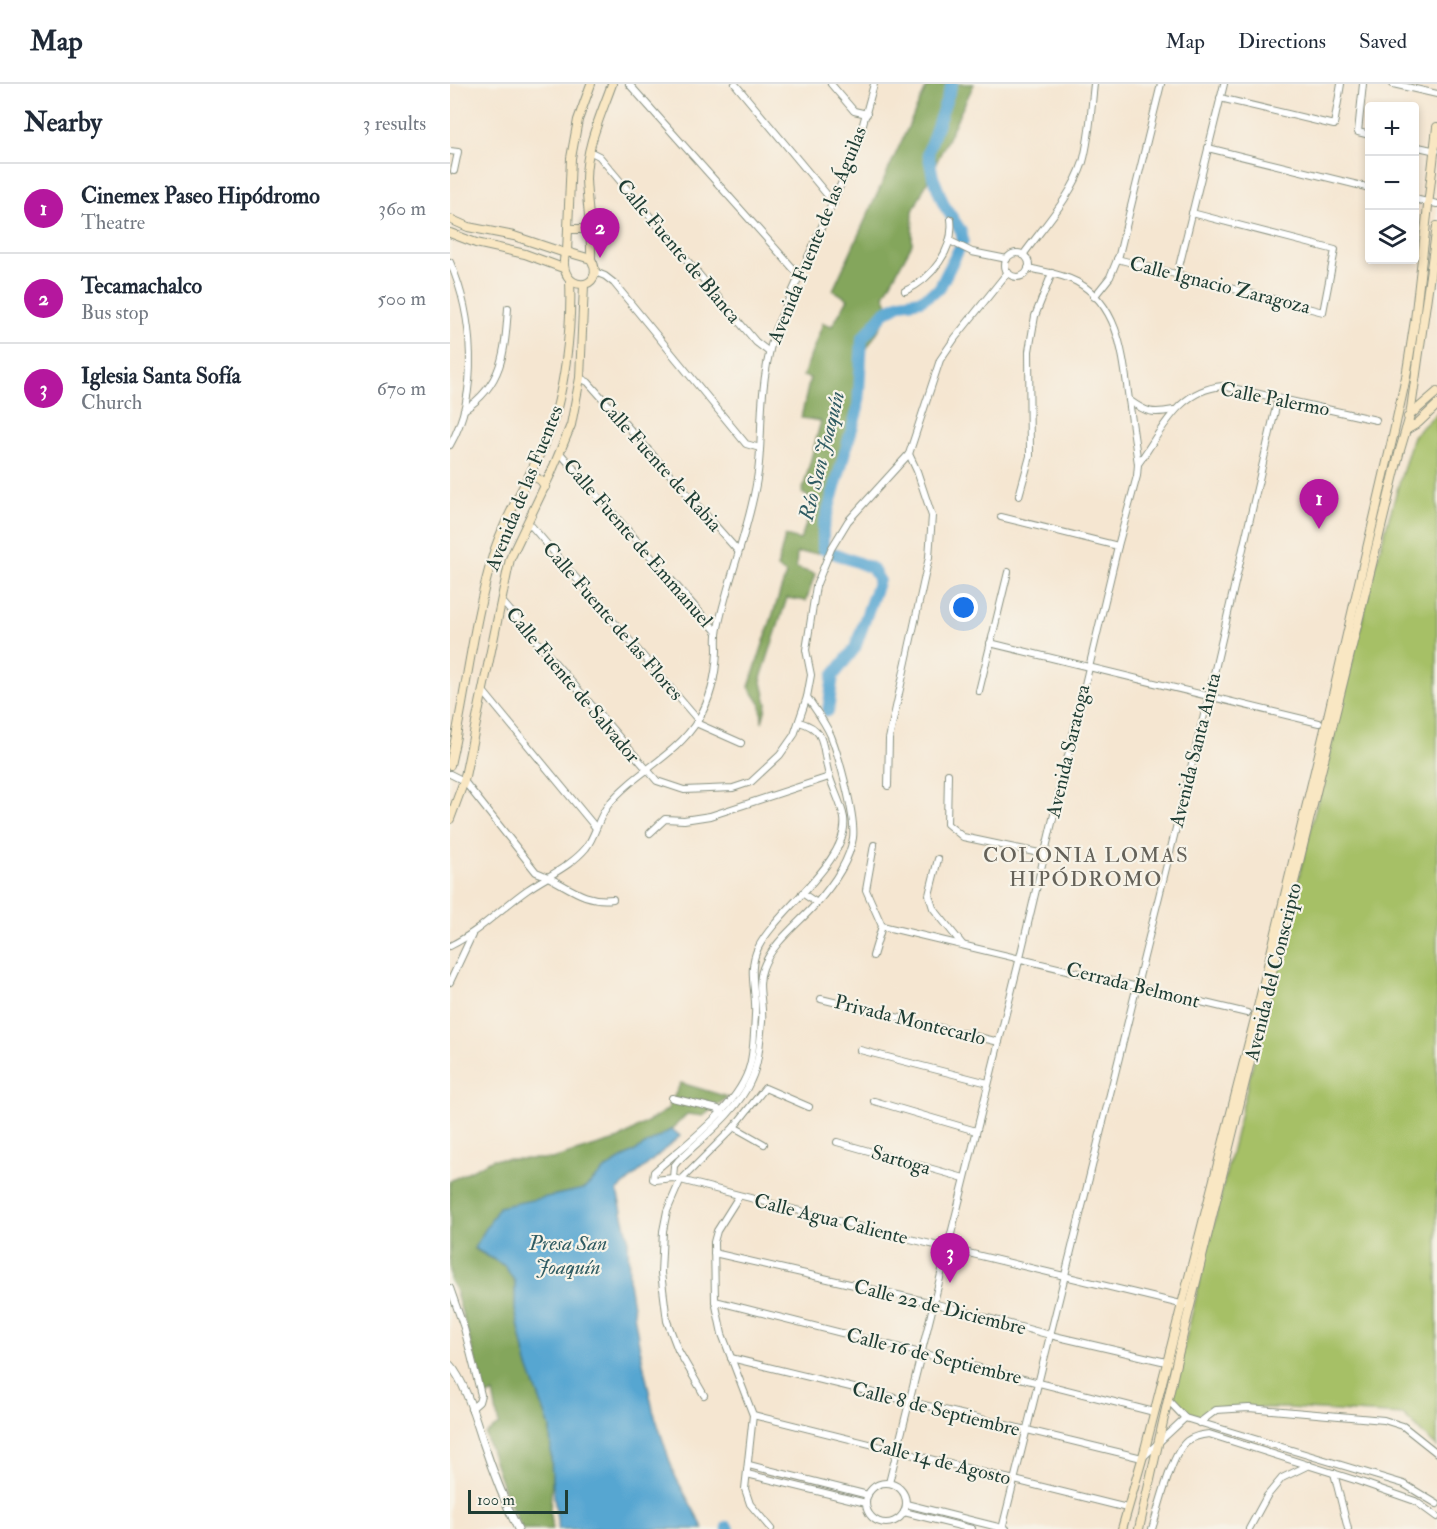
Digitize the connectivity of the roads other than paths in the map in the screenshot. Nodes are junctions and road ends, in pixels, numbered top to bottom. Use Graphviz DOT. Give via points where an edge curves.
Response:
graph roads {
  1 [pos="591,84"];
  2 [pos="612,84"];
  3 [pos="629,84"];
  4 [pos="735,84"];
  5 [pos="831,84"];
  6 [pos="874,84"];
  7 [pos="1094,84"];
  8 [pos="1161,84"];
  9 [pos="1224,84"];
  10 [pos="1341,84"];
  11 [pos="1363,84"];
  12 [pos="1393,84"];
  13 [pos="1437,94"];
  14 [pos="1220,98"];
  15 [pos="867,114"];
  16 [pos="1437,127"];
  17 [pos="1365,134"];
  18 [pos="1419,147"];
  19 [pos="1208,148"];
  20 [pos="450,151"];
  21 [pos="589,151"];
  22 [pos="1436,151"];
  23 [pos="454,171"];
  24 [pos="1365,187"];
  25 [pos="834,203"];
  26 [pos="1433,203"];
  27 [pos="1192,213"];
  28 [pos="450,219"];
  29 [pos="951,219"];
  30 [pos="1437,226"];
  31 [pos="569,229"];
  32 [pos="590,229"];
  33 [pos="450,233"];
  34 [pos="950,242"];
  35 [pos="566,253"];
  36 [pos="1023,255"];
  37 [pos="591,259"];
  38 [pos="1006,259"];
  39 [pos="1117,259"];
  40 [pos="450,262"];
  41 [pos="1437,264"];
  42 [pos="563,268"];
  43 [pos="1028,268"];
  44 [pos="595,272"];
  45 [pos="1008,272"];
  46 [pos="1052,273"];
  47 [pos="800,275"];
  48 [pos="1431,275"];
  49 [pos="1178,276"];
  50 [pos="570,280"];
  51 [pos="584,285"];
  52 [pos="905,291"];
  53 [pos="1094,297"];
  54 [pos="508,308"];
  55 [pos="769,352"];
  56 [pos="580,378"];
  57 [pos="1437,392"];
  58 [pos="1278,398"];
  59 [pos="1129,400"];
  60 [pos="1437,405"];
  61 [pos="464,410"];
  62 [pos="1175,410"];
  63 [pos="1410,416"];
  64 [pos="1376,420"];
  65 [pos="1396,420"];
  66 [pos="1407,429"];
  67 [pos="1394,432"];
  68 [pos="450,445"];
  69 [pos="760,448"];
  70 [pos="560,453"];
  71 [pos="909,454"];
  72 [pos="1138,464"];
  73 [pos="533,467"];
  74 [pos="551,473"];
  75 [pos="527,479"];
  76 [pos="545,487"];
  77 [pos="1019,496"];
  78 [pos="1001,517"];
  79 [pos="528,522"];
  80 [pos="1118,546"];
  81 [pos="738,552"];
  82 [pos="1008,572"];
  83 [pos="501,600"];
  84 [pos="717,632"];
  85 [pos="990,643"];
  86 [pos="1089,666"];
  87 [pos="483,691"];
  88 [pos="979,691"];
  89 [pos="1209,695"];
  90 [pos="807,697"];
  91 [pos="697,722"];
  92 [pos="799,722"];
  93 [pos="1319,723"];
  94 [pos="741,743"];
  95 [pos="450,765"];
  96 [pos="646,770"];
  97 [pos="450,774"];
  98 [pos="948,774"];
  99 [pos="829,777"];
  100 [pos="464,781"];
  101 [pos="888,786"];
  102 [pos="845,788"];
  103 [pos="834,791"];
  104 [pos="450,819"];
  105 [pos="596,828"];
  106 [pos="650,832"];
  107 [pos="874,845"];
  108 [pos="1044,854"];
  109 [pos="938,859"];
  110 [pos="550,876"];
  111 [pos="802,893"];
  112 [pos="613,899"];
  113 [pos="817,903"];
  114 [pos="882,926"];
  115 [pos="472,935"];
  116 [pos="962,944"];
  117 [pos="450,946"];
  118 [pos="873,956"];
  119 [pos="1020,957"];
  120 [pos="450,982"];
  121 [pos="1137,985"];
  122 [pos="821,999"];
  123 [pos="1247,1013"];
  124 [pos="999,1042"];
  125 [pos="860,1050"];
  126 [pos="988,1083"];
  127 [pos="672,1098"];
  128 [pos="874,1101"];
  129 [pos="809,1107"];
  130 [pos="724,1114"];
  131 [pos="734,1127"];
  132 [pos="976,1131"];
  133 [pos="837,1142"];
  134 [pos="764,1144"];
  135 [pos="672,1178"];
  136 [pos="964,1178"];
  137 [pos="680,1181"];
  138 [pos="739,1196"];
  139 [pos="947,1248"];
  140 [pos="714,1253"];
  141 [pos="1066,1275"];
  142 [pos="450,1288"];
  143 [pos="715,1301"];
  144 [pos="933,1303"];
  145 [pos="1181,1304"];
  146 [pos="1191,1306"];
  147 [pos="1050,1335"];
  148 [pos="922,1353"];
  149 [pos="731,1358"];
  150 [pos="1166,1362"];
  151 [pos="450,1365"];
  152 [pos="450,1372"];
  153 [pos="1038,1382"];
  154 [pos="704,1395"];
  155 [pos="1168,1400"];
  156 [pos="910,1402"];
  157 [pos="471,1409"];
  158 [pos="1154,1412"];
  159 [pos="753,1415"];
  160 [pos="1185,1418"];
  161 [pos="1199,1422"];
  162 [pos="1027,1431"];
  163 [pos="1159,1442"];
  164 [pos="897,1451"];
  165 [pos="1437,1453"];
  166 [pos="1142,1458"];
  167 [pos="748,1465"];
  168 [pos="1309,1465"];
  169 [pos="1334,1473"];
  170 [pos="747,1474"];
  171 [pos="1014,1479"];
  172 [pos="889,1483"];
  173 [pos="868,1495"];
  174 [pos="501,1498"];
  175 [pos="866,1503"];
  176 [pos="906,1504"];
  177 [pos="1437,1504"];
  178 [pos="1127,1508"];
  179 [pos="904,1512"];
  180 [pos="1437,1517"];
  181 [pos="879,1525"];
  182 [pos="517,1529"];
  183 [pos="771,1529"];
  184 [pos="972,1529"];
  185 [pos="1004,1529"];
  186 [pos="1122,1529"];
  187 [pos="1139,1529"];
  188 [pos="1152,1529"];
  189 [pos="1249,1529"];
  190 [pos="1348,1529"];
  1 -- 31 [label="main road" via="578,120 571,158"];
  2 -- 21 [label="main road"];
  3 -- 47 [label="street"];
  4 -- 25 [label="street"];
  5 -- 15 [label="street" via="854,111"];
  6 -- 15 [label="street, Avenida Fuente de las Águilas"];
  7 -- 36 [label="street" via="1083,163 1071,188"];
  8 -- 39 [label="street"];
  9 -- 14 [label="street"];
  10 -- 14 [label="street" via="1334,125"];
  11 -- 17 [label="street" via="1358,132"];
  12 -- 13 [label="street"];
  14 -- 19 [label="street"];
  15 -- 25 [label="street, Avenida Fuente de las Águilas"];
  16 -- 22 [label="main road, Avenida del Conscripto"];
  18 -- 22 [label="street"];
  19 -- 24 [label="street"];
  19 -- 27 [label="street"];
  20 -- 23 [label="street" via="458,152"];
  21 -- 32 [label="main road" via="586,177"];
  21 -- 55 [label="street, Calle Fuente de Blanca" via="599,156 756,342"];
  22 -- 26 [label="main road, Avenida del Conscripto"];
  25 -- 47 [label="street, Avenida Fuente de las Águilas"];
  26 -- 65 [label="main road, Avenida del Conscripto"];
  27 -- 49 [label="street"];
  27 -- 49 [label="street, Calle Ignacio Zaragoza" via="1335,250 1323,312"];
  28 -- 35 [label="main road"];
  29 -- 34 [label="street"];
  30 -- 48 [label="main road, Avenida del Conscripto"];
  31 -- 32 [label="main road"];
  31 -- 35 [label="main road"];
  32 -- 37 [label="main road"];
  33 -- 42 [label="main road"];
  34 -- 38 [label="street" via="972,252"];
  34 -- 52 [label="street" via="929,275"];
  35 -- 37 [label="main road"];
  35 -- 42 [label="main road"];
  36 -- 38 [label="street" via="1012,254"];
  36 -- 43 [label="street"];
  37 -- 44 [label="main road"];
  38 -- 45 [label="street"];
  39 -- 49 [label="street, Calle Ignacio Zaragoza"];
  39 -- 53 [label="street" via="1110,277"];
  40 -- 61 [label="street" via="467,316 470,347"];
  41 -- 48 [label="street"];
  42 -- 50 [label="main road"];
  43 -- 45 [label="street" via="1017,276"];
  43 -- 46 [label="street"];
  44 -- 51 [label="main road" via="592,281"];
  44 -- 69 [label="street" via="614,283 746,444"];
  45 -- 71 [label="street" via="940,360"];
  46 -- 53 [label="street" via="1077,283"];
  46 -- 77 [label="street" via="1035,316 1029,351 1030,456"];
  47 -- 55 [label="street, Avenida Fuente de las Águilas"];
  48 -- 63 [label="main road, Avenida del Conscripto"];
  50 -- 51 [label="main road"];
  50 -- 73 [label="main road, Avenida de las Fuentes" via="559,400 551,429"];
  51 -- 56 [label="main road, Avenida de las Fuentes"];
  53 -- 59 [label="street" via="1111,318 1118,337"];
  54 -- 61 [label="street" via="501,362 492,383"];
  55 -- 69 [label="street, Avenida Fuente de las Águilas"];
  56 -- 70 [label="main road, Avenida de las Fuentes" via="571,425"];
  56 -- 81 [label="street, Calle Fuente de Rabia" via="588,382"];
  57 -- 63 [label="main road"];
  58 -- 62 [label="street, Calle Palermo" via="1223,386 1210,387 1184,400"];
  58 -- 64 [label="street, Calle Palermo"];
  58 -- 89 [label="street, Avenida Santa Anita"];
  59 -- 62 [label="street" via="1155,414"];
  59 -- 72 [label="street"];
  60 -- 66 [label="main road"];
  61 -- 68 [label="street"];
  62 -- 72 [label="street, Calle Palermo"];
  63 -- 65 [label="main road"];
  63 -- 66 [label="main road, Avenida del Conscripto"];
  65 -- 67 [label="main road, Avenida del Conscripto"];
  66 -- 67 [label="main road"];
  66 -- 146 [label="main road, Avenida del Conscripto"];
  67 -- 145 [label="main road, Avenida del Conscripto" via="1265,977"];
  69 -- 81 [label="street, Avenida Fuente de las Águilas" via="751,508"];
  70 -- 74 [label="main road, Avenida de las Fuentes"];
  70 -- 84 [label="street, Calle Fuente de Emmanuel"];
  71 -- 90 [label="street, Calle Fuente de Salvador" via="848,520 830,552 816,586 806,650 811,675"];
  71 -- 101 [label="street" via="932,516 929,556 889,739"];
  72 -- 80 [label="street, Avenida Saratoga"];
  73 -- 74 [label="main road" via="543,476"];
  73 -- 75 [label="main road, Avenida de las Fuentes"];
  74 -- 76 [label="main road, Avenida de las Fuentes"];
  75 -- 76 [label="main road" via="536,477"];
  75 -- 95 [label="main road, Avenida de las Fuentes" via="505,523 489,570"];
  76 -- 79 [label="main road, Avenida de las Fuentes"];
  78 -- 80 [label="street"];
  79 -- 83 [label="main road, Avenida de las Fuentes" via="510,559"];
  79 -- 91 [label="street, Calle Fuente de las Flores"];
  80 -- 86 [label="street, Avenida Saratoga"];
  81 -- 84 [label="street, Avenida Fuente de las Águilas"];
  82 -- 85 [label="street"];
  83 -- 87 [label="main road, Avenida de las Fuentes"];
  83 -- 96 [label="street, Calle Fuente de Salvador"];
  84 -- 91 [label="street, Avenida Fuente de las Águilas" via="716,674 711,695"];
  85 -- 86 [label="street"];
  85 -- 88 [label="street"];
  86 -- 89 [label="street"];
  86 -- 108 [label="street, Avenida Saratoga"];
  87 -- 100 [label="main road, Avenida de las Fuentes"];
  87 -- 105 [label="street"];
  89 -- 93 [label="street"];
  89 -- 121 [label="street, Avenida Santa Anita"];
  90 -- 92 [label="street, Calle Fuente de Salvador"];
  90 -- 102 [label="street" via="830,735"];
  91 -- 94 [label="street"];
  91 -- 96 [label="street, Avenida Fuente de las Águilas" via="665,757"];
  92 -- 96 [label="street, Calle Fuente de Salvador" via="780,755 751,782 733,788 684,790 657,781"];
  92 -- 99 [label="street" via="818,731"];
  96 -- 105 [label="street, Avenida Fuente de las Águilas" via="605,808"];
  97 -- 100 [label="street"];
  98 -- 108 [label="street" via="947,824 955,831 963,837"];
  99 -- 103 [label="street"];
  99 -- 106 [label="street" via="710,816 665,819"];
  100 -- 104 [label="main road, Avenida de las Fuentes"];
  100 -- 110 [label="street" via="536,872"];
  102 -- 103 [label="street"];
  102 -- 113 [label="street" via="854,823 853,839 842,867"];
  103 -- 111 [label="street" via="844,819 841,841"];
  105 -- 110 [label="street, Avenida Fuente de las Águilas" via="573,862"];
  107 -- 114 [label="street" via="866,890"];
  108 -- 119 [label="street, Avenida Saratoga"];
  109 -- 116 [label="street" via="929,895 933,908"];
  110 -- 112 [label="street" via="585,897"];
  110 -- 115 [label="street, Avenida Fuente de las Águilas"];
  111 -- 113 [label="street"];
  111 -- 130 [label="street" via="769,931 753,961 756,1012 750,1064"];
  113 -- 130 [label="street" via="774,949 762,969 756,1067 751,1082"];
  114 -- 116 [label="street, Cerrada Belmont"];
  114 -- 118 [label="street"];
  115 -- 117 [label="street, Avenida Fuente de las Águilas"];
  115 -- 120 [label="street"];
  116 -- 119 [label="street, Cerrada Belmont"];
  119 -- 121 [label="street, Cerrada Belmont"];
  119 -- 124 [label="street, Avenida Saratoga"];
  121 -- 123 [label="street, Cerrada Belmont"];
  121 -- 141 [label="street, Avenida Santa Anita"];
  122 -- 124 [label="street, Privada Montecarlo"];
  124 -- 126 [label="street, Avenida Saratoga"];
  125 -- 126 [label="street"];
  126 -- 132 [label="street, Avenida Saratoga"];
  127 -- 130 [label="street" via="718,1109"];
  128 -- 132 [label="street"];
  129 -- 131 [label="street" via="765,1088"];
  130 -- 135 [label="street" via="678,1161"];
  130 -- 135 [label="street, Calle Agua Caliente" via="652,1176 655,1180"];
  131 -- 134 [label="street"];
  131 -- 137 [label="street"];
  132 -- 136 [label="street, Avenida Saratoga"];
  133 -- 136 [label="street, Sartoga"];
  135 -- 137 [label="street, Calle Agua Caliente"];
  136 -- 139 [label="street, Avenida Saratoga"];
  137 -- 138 [label="street, Calle Agua Caliente"];
  137 -- 154 [label="street" via="667,1211 661,1245 667,1321"];
  138 -- 139 [label="street, Calle Agua Caliente"];
  138 -- 140 [label="street" via="717,1231"];
  139 -- 141 [label="street, Calle Agua Caliente"];
  139 -- 144 [label="street, Avenida Saratoga"];
  140 -- 143 [label="street"];
  140 -- 144 [label="street, Calle 22 de Diciembre"];
  141 -- 145 [label="street, Calle Agua Caliente"];
  141 -- 147 [label="street, Avenida Santa Anita"];
  142 -- 157 [label="street" via="481,1395"];
  143 -- 148 [label="street, Calle 16 de Septiembre"];
  143 -- 149 [label="street"];
  144 -- 147 [label="street, Calle 22 de Diciembre"];
  144 -- 148 [label="street, Avenida Saratoga"];
  145 -- 146 [label="street, Calle Agua Caliente"];
  145 -- 150 [label="main road, Avenida del Conscripto"];
  146 -- 155 [label="main road, Avenida del Conscripto"];
  147 -- 150 [label="street, Calle 22 de Diciembre"];
  147 -- 153 [label="street, Avenida Santa Anita"];
  148 -- 153 [label="street, Calle 16 de Septiembre"];
  148 -- 156 [label="street, Avenida Saratoga"];
  149 -- 156 [label="street, Calle 8 de Septiembre"];
  149 -- 159 [label="street"];
  150 -- 158 [label="main road, Avenida del Conscripto"];
  151 -- 157 [label="street"];
  152 -- 174 [label="street"];
  153 -- 158 [label="street, Calle 16 de Septiembre"];
  153 -- 162 [label="street, Avenida Santa Anita"];
  155 -- 160 [label="street"];
  155 -- 163 [label="main road, Avenida del Conscripto"];
  156 -- 162 [label="street, Calle 8 de Septiembre"];
  156 -- 164 [label="street, Avenida Saratoga"];
  157 -- 174 [label="street"];
  158 -- 166 [label="main road, Avenida del Conscripto"];
  159 -- 164 [label="street, Calle 14 de Agosto"];
  159 -- 167 [label="street"];
  160 -- 161 [label="street"];
  160 -- 163 [label="street"];
  161 -- 165 [label="street" via="1216,1410 1249,1408 1384,1420 1403,1426"];
  161 -- 177 [label="street" via="1404,1484"];
  162 -- 166 [label="street, Calle 8 de Septiembre"];
  162 -- 171 [label="street, Avenida Santa Anita"];
  163 -- 166 [label="street"];
  163 -- 187 [label="main road, Avenida del Conscripto"];
  164 -- 171 [label="street, Calle 14 de Agosto"];
  164 -- 172 [label="street, Avenida Saratoga"];
  166 -- 178 [label="main road, Avenida del Conscripto"];
  167 -- 170 [label="street"];
  167 -- 173 [label="street"];
  168 -- 169 [label="street"];
  168 -- 188 [label="street" via="1209,1434 1197,1435 1177,1452"];
  168 -- 189 [label="street" via="1282,1478"];
  169 -- 180 [label="street" via="1414,1501"];
  169 -- 190 [label="street"];
  170 -- 175 [label="street"];
  170 -- 183 [label="street" via="746,1497"];
  171 -- 178 [label="street, Calle 14 de Agosto"];
  171 -- 185 [label="street, Avenida Santa Anita"];
  172 -- 173 [label="street" via="877,1485"];
  172 -- 176 [label="street" via="902,1490"];
  173 -- 175 [label="street"];
  174 -- 182 [label="street"];
  175 -- 181 [label="street"];
  176 -- 179 [label="street"];
  176 -- 185 [label="street"];
  178 -- 186 [label="main road, Avenida del Conscripto"];
  179 -- 181 [label="street" via="893,1522"];
  179 -- 184 [label="street"];
}
